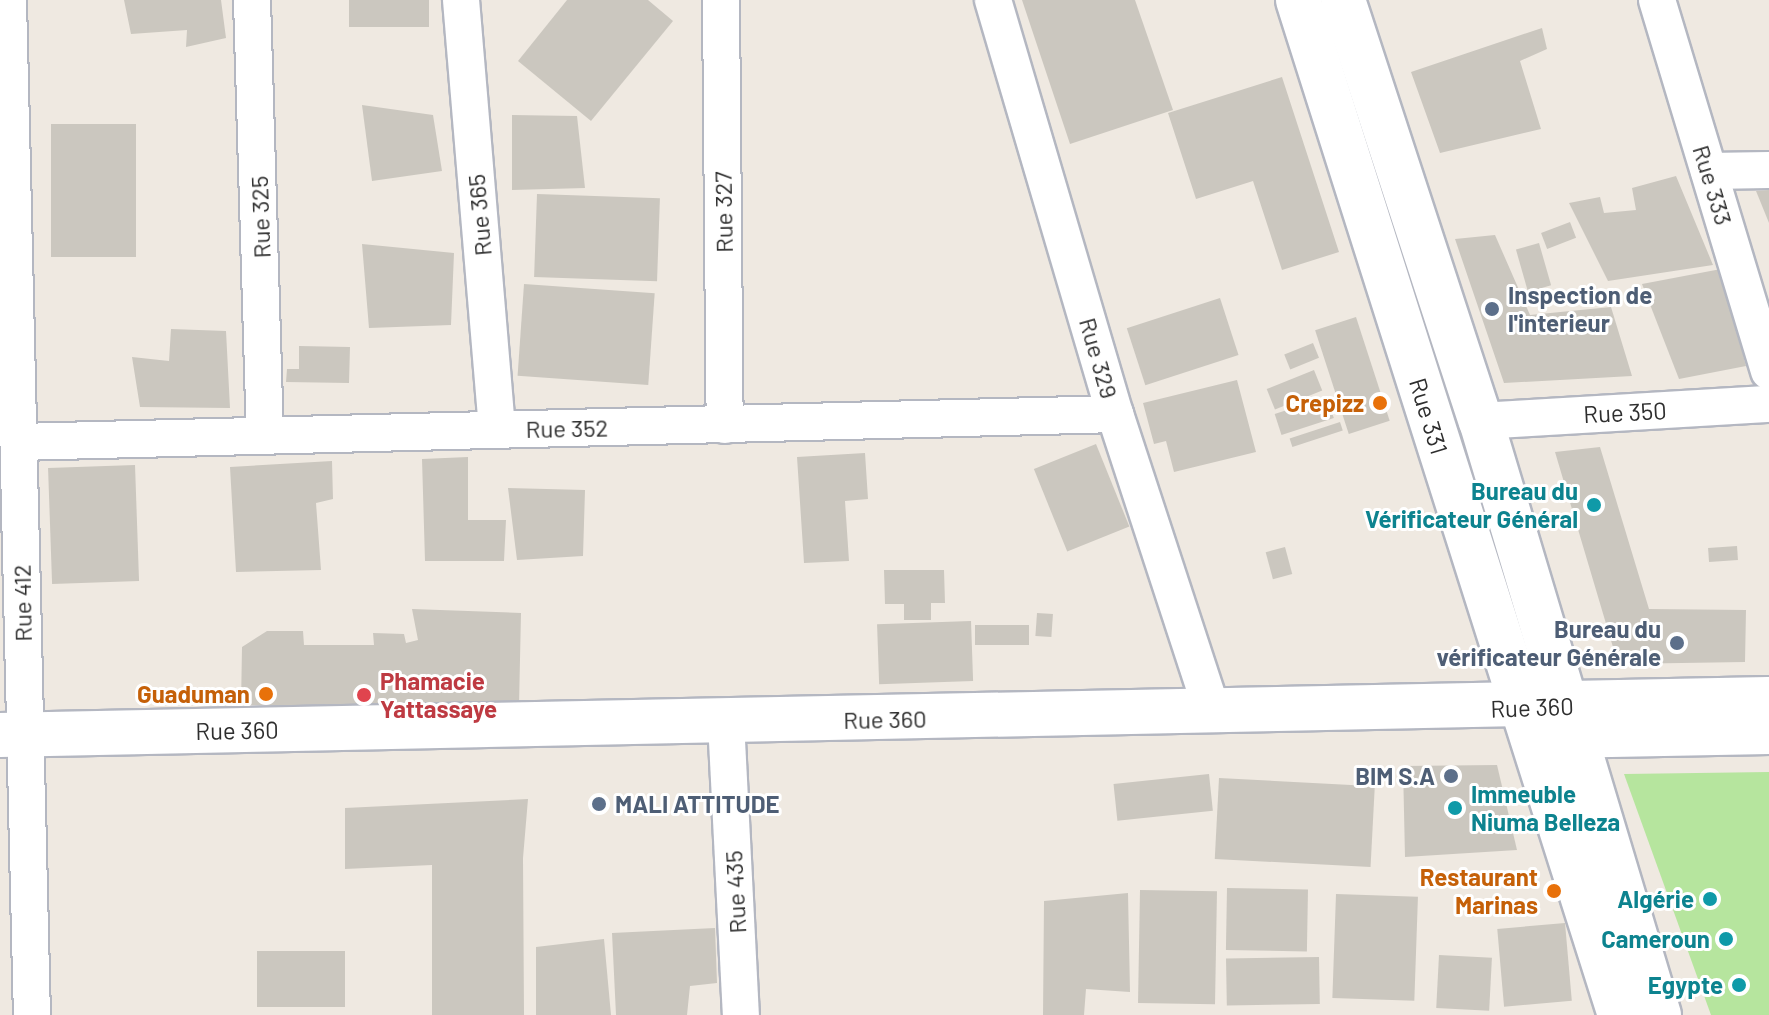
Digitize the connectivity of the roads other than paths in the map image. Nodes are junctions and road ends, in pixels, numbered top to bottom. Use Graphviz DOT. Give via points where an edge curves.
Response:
graph roads {
  1 [pos="8,0"];
  2 [pos="252,0"];
  3 [pos="461,0"];
  4 [pos="721,0"];
  5 [pos="993,0"];
  6 [pos="1298,0"];
  7 [pos="1343,0"];
  8 [pos="1657,0"];
  9 [pos="1769,170"];
  10 [pos="1709,171"];
  11 [pos="1769,371"];
  12 [pos="1769,404"];
  13 [pos="1115,414"];
  14 [pos="1481,421"];
  15 [pos="725,425"];
  16 [pos="497,429"];
  17 [pos="265,434"];
  18 [pos="19,442"];
  19 [pos="1769,699"];
  20 [pos="1213,713"];
  21 [pos="1547,722"];
  22 [pos="1769,732"];
  23 [pos="727,736"];
  24 [pos="13,747"];
  25 [pos="32,1015"];
  26 [pos="741,1015"];
  27 [pos="1620,1015"];
  28 [pos="1659,1015"];
  1 -- 18 [label="street, Rue 412"];
  2 -- 17 [label="street, Rue 325"];
  3 -- 16 [label="street, Rue 365"];
  4 -- 15 [label="street, Rue 327"];
  5 -- 13 [label="street, Rue 329"];
  6 -- 21 [label="main road, Rue 331"];
  7 -- 14 [label="main road, Rue 331"];
  8 -- 10 [label="street, Rue 333"];
  9 -- 10 [label="street"];
  10 -- 11 [label="street, Rue 333"];
  12 -- 14 [label="street, Rue 350"];
  13 -- 15 [label="street, Rue 352"];
  13 -- 20 [label="street, Rue 329"];
  14 -- 21 [label="main road, Rue 331"];
  15 -- 16 [label="street, Rue 352"];
  16 -- 17 [label="street, Rue 352"];
  17 -- 18 [label="street, Rue 352"];
  18 -- 24 [label="street, Rue 412"];
  19 -- 21 [label="main road, Rue 360"];
  20 -- 21 [label="main road, Rue 360"];
  20 -- 23 [label="main road, Rue 360"];
  21 -- 22 [label="main road"];
  21 -- 23 [label="main road"];
  21 -- 27 [label="main road, Rue 331"];
  21 -- 28 [label="main road, Rue 331"];
  23 -- 24 [label="main road, Rue 360"];
  23 -- 26 [label="street, Rue 435"];
  24 -- 25 [label="street, Rue 412"];
}
